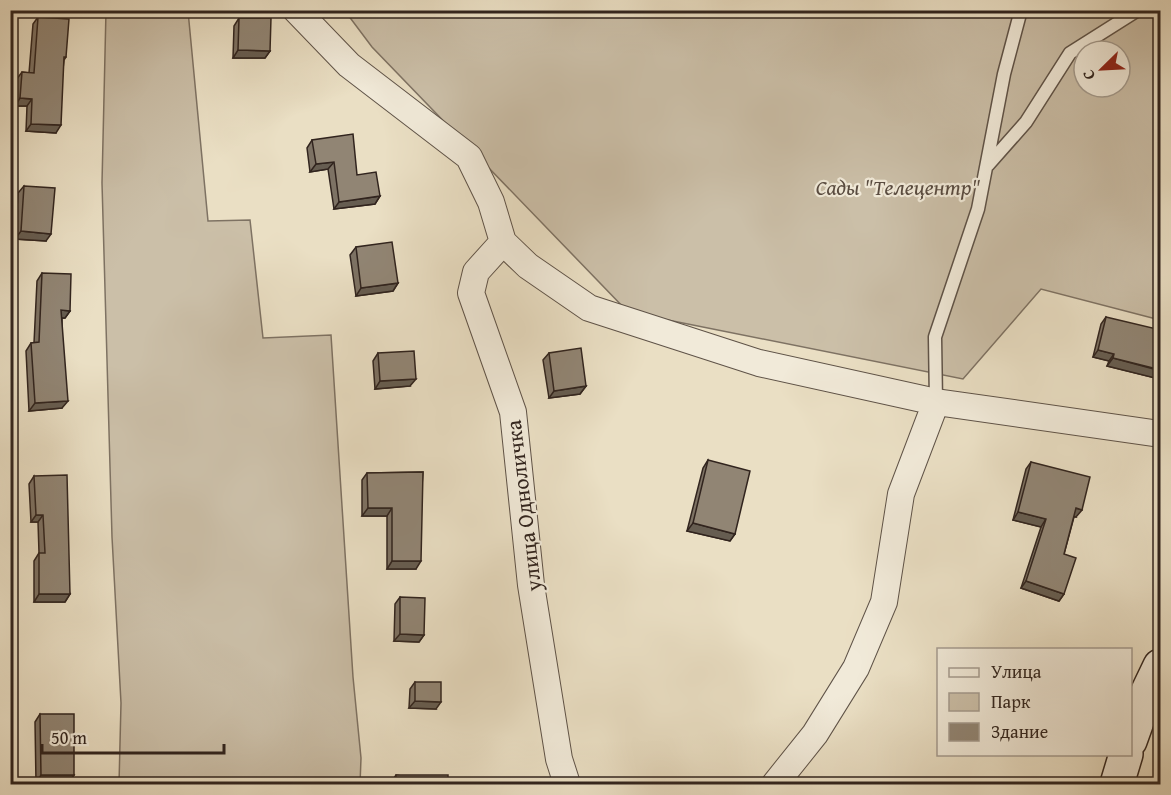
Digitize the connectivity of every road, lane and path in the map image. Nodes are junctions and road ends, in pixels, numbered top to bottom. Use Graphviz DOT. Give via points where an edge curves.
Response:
graph roads {
  1 [pos="297,10"];
  2 [pos="1021,10"];
  3 [pos="1138,10"];
  4 [pos="987,166"];
  5 [pos="504,242"];
  6 [pos="936,402"];
  7 [pos="1161,434"];
  8 [pos="1161,666"];
  9 [pos="1132,738"];
  10 [pos="1125,756"];
  11 [pos="567,784"];
  12 [pos="774,784"];
  13 [pos="1116,784"];
  1 -- 5 [label="street" via="350,65 469,157"];
  2 -- 4 [label="lane"];
  3 -- 4 [label="lane" via="1070,53 1026,122"];
  4 -- 6 [label="lane" via="978,209 935,337"];
  5 -- 6 [label="street" via="528,266 589,308 759,363"];
  5 -- 11 [label="street, улица Одноличка" via="476,272 471,293 513,412 531,585 559,759"];
  6 -- 7 [label="street"];
  6 -- 12 [label="street" via="902,494 884,602 850,677 814,734"];
  8 -- 9 [label="street"];
  10 -- 13 [label="street"];
}
